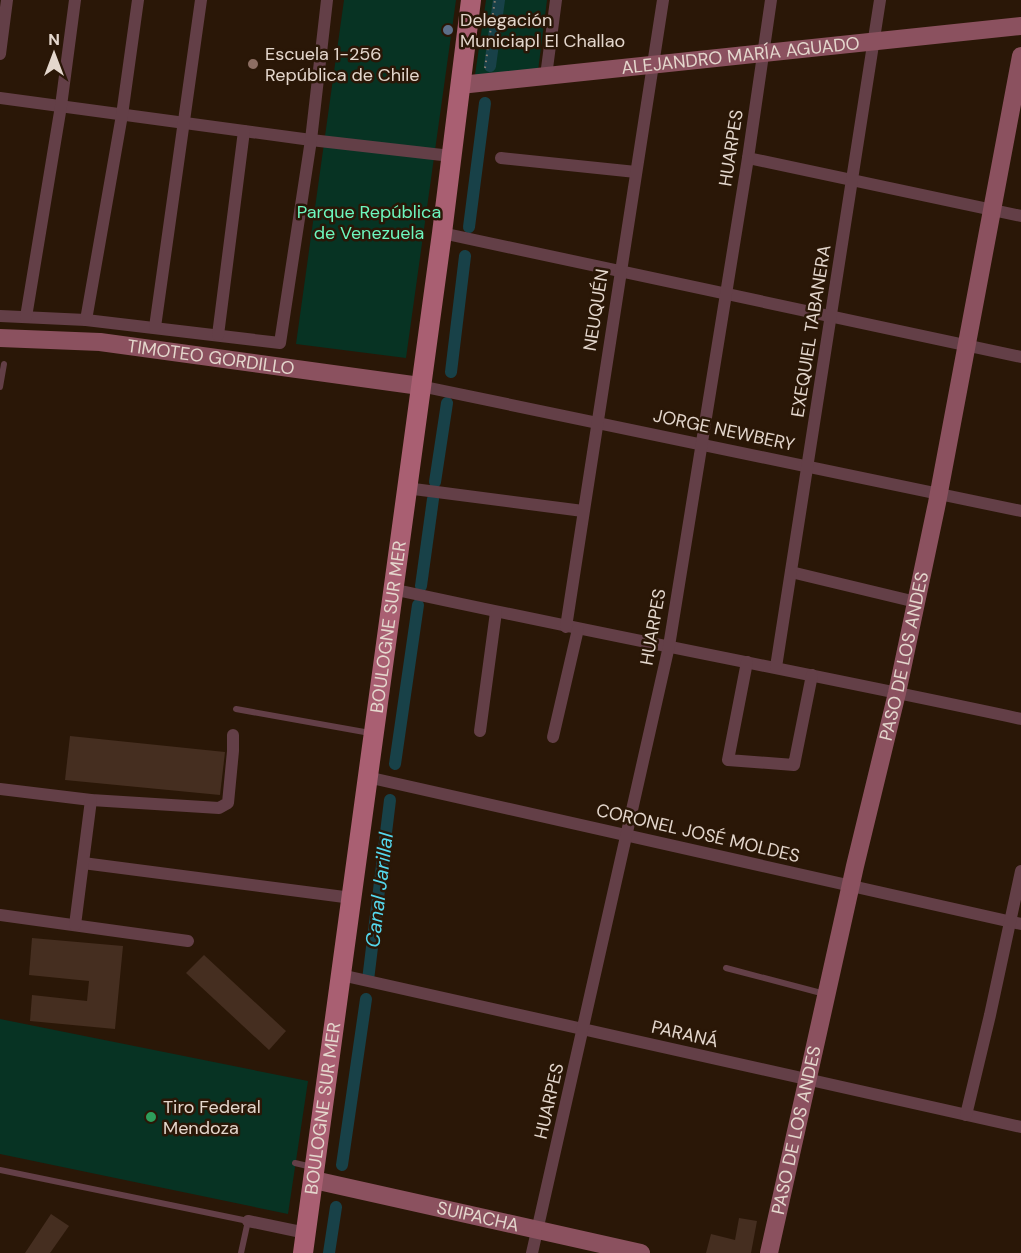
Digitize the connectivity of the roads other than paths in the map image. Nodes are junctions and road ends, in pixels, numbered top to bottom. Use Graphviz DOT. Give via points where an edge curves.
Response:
graph roads {
  1 [pos="7,0"];
  2 [pos="75,0"];
  3 [pos="138,0"];
  4 [pos="201,0"];
  5 [pos="327,0"];
  6 [pos="471,0"];
  7 [pos="556,0"];
  8 [pos="663,0"];
  9 [pos="771,0"];
  10 [pos="880,0"];
  11 [pos="1021,26"];
  12 [pos="875,41"];
  13 [pos="764,52"];
  14 [pos="0,54"];
  15 [pos="1021,57"];
  16 [pos="654,64"];
  17 [pos="546,76"];
  18 [pos="461,77"];
  19 [pos="0,98"];
  20 [pos="61,106"];
  21 [pos="122,114"];
  22 [pos="184,123"];
  23 [pos="244,131"];
  24 [pos="310,140"];
  25 [pos="451,156"];
  26 [pos="501,158"];
  27 [pos="748,158"];
  28 [pos="636,172"];
  29 [pos="852,180"];
  30 [pos="992,210"];
  31 [pos="1021,216"];
  32 [pos="442,232"];
  33 [pos="620,272"];
  34 [pos="726,294"];
  35 [pos="0,316"];
  36 [pos="26,317"];
  37 [pos="831,317"];
  38 [pos="86,320"];
  39 [pos="155,327"];
  40 [pos="218,335"];
  41 [pos="0,338"];
  42 [pos="966,346"];
  43 [pos="1021,357"];
  44 [pos="4,364"];
  45 [pos="420,386"];
  46 [pos="0,387"];
  47 [pos="597,422"];
  48 [pos="702,444"];
  49 [pos="808,466"];
  50 [pos="406,488"];
  51 [pos="939,493"];
  52 [pos="583,511"];
  53 [pos="1021,511"];
  54 [pos="791,572"];
  55 [pos="392,590"];
  56 [pos="916,602"];
  57 [pos="496,612"];
  58 [pos="572,628"];
  59 [pos="669,646"];
  60 [pos="747,662"];
  61 [pos="776,667"];
  62 [pos="812,675"];
  63 [pos="897,693"];
  64 [pos="236,709"];
  65 [pos="1021,719"];
  66 [pos="480,731"];
  67 [pos="373,733"];
  68 [pos="232,735"];
  69 [pos="554,737"];
  70 [pos="367,777"];
  71 [pos="0,789"];
  72 [pos="91,800"];
  73 [pos="627,836"];
  74 [pos="83,864"];
  75 [pos="1021,871"];
  76 [pos="851,886"];
  77 [pos="352,898"];
  78 [pos="0,915"];
  79 [pos="1016,923"];
  80 [pos="75,925"];
  81 [pos="188,941"];
  82 [pos="726,969"];
  83 [pos="340,975"];
  84 [pos="826,994"];
  85 [pos="584,1029"];
  86 [pos="807,1080"];
  87 [pos="966,1115"];
  88 [pos="1021,1128"];
  89 [pos="296,1163"];
  90 [pos="0,1170"];
  91 [pos="315,1173"];
  92 [pos="248,1221"];
  93 [pos="537,1230"];
  94 [pos="306,1233"];
  95 [pos="241,1253"];
  96 [pos="303,1253"];
  97 [pos="532,1253"];
  98 [pos="641,1253"];
  99 [pos="769,1253"];
  1 -- 14 [label="street"];
  2 -- 20 [label="street"];
  3 -- 21 [label="street"];
  4 -- 22 [label="street"];
  5 -- 24 [label="street"];
  6 -- 18 [label="main road, BOULOGNE SUR MER"];
  7 -- 17 [label="street"];
  8 -- 16 [label="street, NEUQUÉN"];
  9 -- 13 [label="street, HUARPES"];
  10 -- 12 [label="street, EXEQUIEL TABANERA"];
  11 -- 12 [label="street, ALEJANDRO MARÍA AGUADO"];
  12 -- 13 [label="street, ALEJANDRO MARÍA AGUADO"];
  12 -- 29 [label="street, EXEQUIEL TABANERA"];
  13 -- 16 [label="street, ALEJANDRO MARÍA AGUADO"];
  13 -- 27 [label="street, HUARPES"];
  15 -- 30 [label="street, PASO DE LOS ANDES"];
  16 -- 17 [label="street, ALEJANDRO MARÍA AGUADO"];
  16 -- 28 [label="street, NEUQUÉN"];
  17 -- 18 [label="street, ALEJANDRO MARÍA AGUADO"];
  18 -- 25 [label="main road, BOULOGNE SUR MER"];
  19 -- 20 [label="street"];
  20 -- 21 [label="street"];
  20 -- 36 [label="street"];
  21 -- 22 [label="street"];
  21 -- 38 [label="street"];
  22 -- 23 [label="street"];
  22 -- 39 [label="street"];
  23 -- 24 [label="street"];
  23 -- 40 [label="street"];
  24 -- 25 [label="street"];
  24 -- 40 [label="street" via="280,343"];
  25 -- 32 [label="main road, BOULOGNE SUR MER"];
  26 -- 28 [label="street"];
  27 -- 29 [label="street"];
  27 -- 34 [label="street, HUARPES"];
  28 -- 33 [label="street, NEUQUÉN"];
  29 -- 30 [label="street"];
  29 -- 37 [label="street, EXEQUIEL TABANERA"];
  30 -- 31 [label="street"];
  30 -- 42 [label="street, PASO DE LOS ANDES"];
  32 -- 33 [label="street"];
  32 -- 45 [label="main road, BOULOGNE SUR MER"];
  33 -- 34 [label="street"];
  33 -- 47 [label="street, NEUQUÉN"];
  34 -- 37 [label="street"];
  34 -- 48 [label="street, HUARPES"];
  35 -- 36 [label="street"];
  36 -- 38 [label="street"];
  37 -- 42 [label="street"];
  37 -- 49 [label="street, EXEQUIEL TABANERA"];
  38 -- 39 [label="street"];
  39 -- 40 [label="street"];
  41 -- 45 [label="street, TIMOTEO GORDILLO" via="100,342"];
  42 -- 43 [label="street"];
  42 -- 51 [label="street, PASO DE LOS ANDES"];
  44 -- 46 [label="lane"];
  45 -- 47 [label="street, JORGE NEWBERY"];
  45 -- 50 [label="main road, BOULOGNE SUR MER"];
  47 -- 48 [label="street, JORGE NEWBERY"];
  47 -- 52 [label="street, NEUQUÉN"];
  48 -- 49 [label="street, JORGE NEWBERY"];
  48 -- 59 [label="street, HUARPES"];
  49 -- 51 [label="street, JORGE NEWBERY"];
  49 -- 54 [label="street, EXEQUIEL TABANERA"];
  50 -- 52 [label="street"];
  50 -- 55 [label="main road, BOULOGNE SUR MER"];
  51 -- 53 [label="street, JORGE NEWBERY"];
  51 -- 56 [label="street, PASO DE LOS ANDES"];
  52 -- 58 [label="street, NEUQUÉN"];
  54 -- 56 [label="street"];
  54 -- 61 [label="street, EXEQUIEL TABANERA"];
  55 -- 57 [label="street"];
  55 -- 67 [label="main road, BOULOGNE SUR MER"];
  56 -- 63 [label="street, PASO DE LOS ANDES"];
  57 -- 58 [label="street"];
  57 -- 66 [label="street"];
  58 -- 59 [label="street"];
  58 -- 69 [label="street, NEUQUÉN"];
  59 -- 60 [label="street"];
  59 -- 73 [label="street, HUARPES"];
  60 -- 61 [label="street"];
  60 -- 62 [label="street" via="728,760 794,765"];
  61 -- 62 [label="street"];
  62 -- 63 [label="street"];
  63 -- 65 [label="street"];
  63 -- 76 [label="street, PASO DE LOS ANDES"];
  64 -- 67 [label="lane"];
  67 -- 70 [label="main road, BOULOGNE SUR MER"];
  68 -- 72 [label="street" via="228,803 219,808"];
  70 -- 73 [label="street, CORONEL JOSÉ MOLDES"];
  70 -- 77 [label="main road, BOULOGNE SUR MER"];
  71 -- 72 [label="street"];
  72 -- 74 [label="street"];
  73 -- 76 [label="street, CORONEL JOSÉ MOLDES"];
  73 -- 85 [label="street, HUARPES"];
  74 -- 77 [label="street"];
  74 -- 80 [label="street"];
  75 -- 79 [label="street"];
  76 -- 79 [label="street, CORONEL JOSÉ MOLDES"];
  76 -- 84 [label="street, PASO DE LOS ANDES"];
  77 -- 83 [label="main road, BOULOGNE SUR MER"];
  78 -- 80 [label="street"];
  79 -- 87 [label="street"];
  80 -- 81 [label="street"];
  82 -- 84 [label="lane"];
  83 -- 85 [label="street, PARANÁ"];
  83 -- 91 [label="main road, BOULOGNE SUR MER"];
  84 -- 86 [label="street, PASO DE LOS ANDES"];
  85 -- 86 [label="street, PARANÁ"];
  85 -- 93 [label="street, HUARPES"];
  86 -- 87 [label="street, PARANÁ"];
  86 -- 99 [label="street, PASO DE LOS ANDES"];
  87 -- 88 [label="street, PARANÁ"];
  89 -- 91 [label="lane"];
  90 -- 92 [label="lane"];
  91 -- 93 [label="street, SUIPACHA"];
  91 -- 94 [label="main road, BOULOGNE SUR MER"];
  92 -- 94 [label="street"];
  92 -- 95 [label="lane"];
  93 -- 97 [label="street, HUARPES"];
  93 -- 98 [label="street, SUIPACHA"];
  94 -- 96 [label="main road, BOULOGNE SUR MER"];
}
